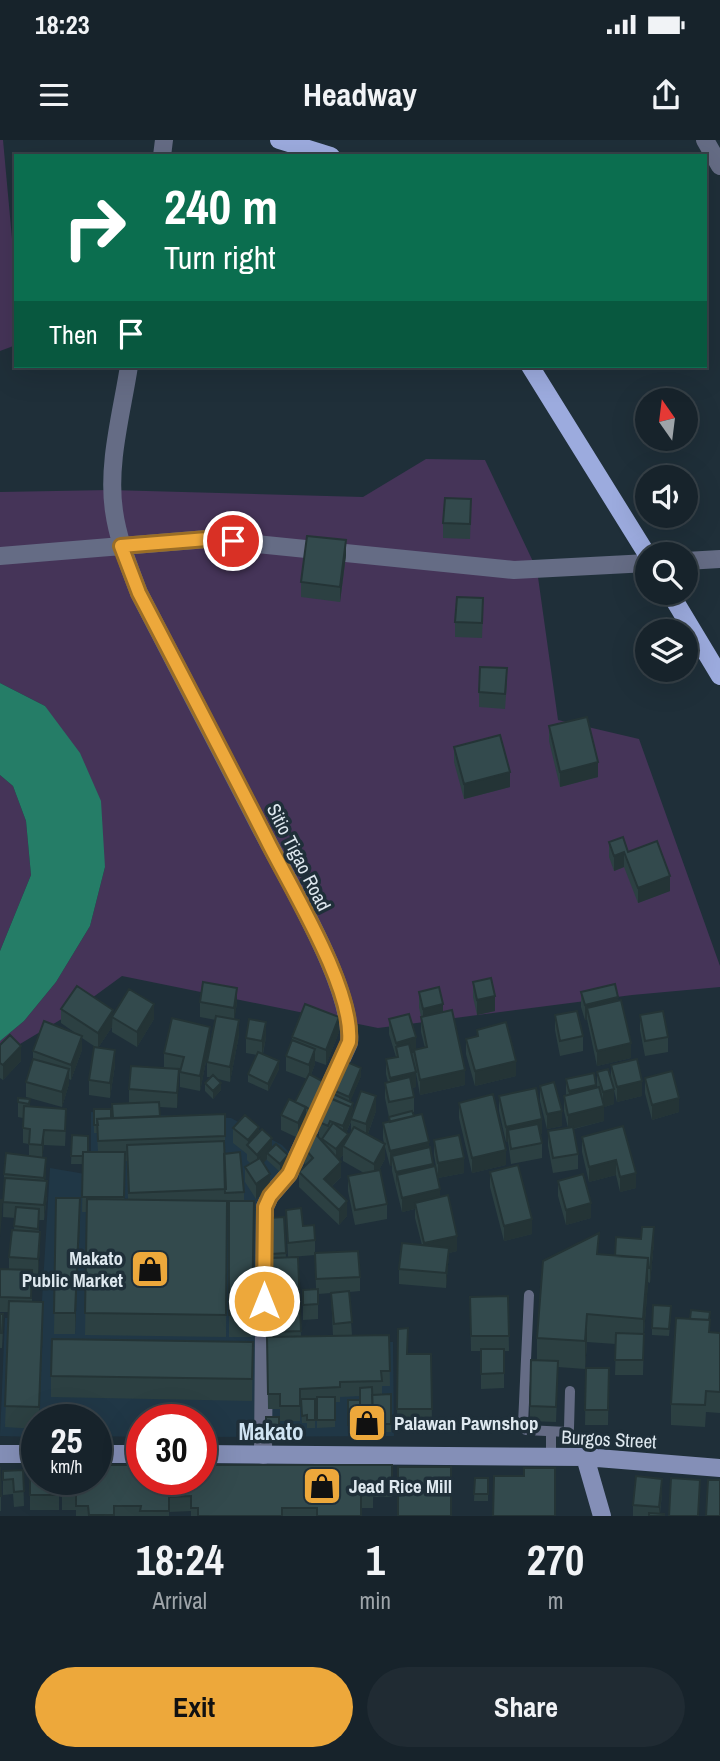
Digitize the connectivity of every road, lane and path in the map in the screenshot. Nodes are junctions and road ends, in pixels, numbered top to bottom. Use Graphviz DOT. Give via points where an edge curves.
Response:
graph roads {
  1 [pos="279,140"];
  2 [pos="705,140"];
  3 [pos="324,154"];
  4 [pos="720,166"];
  5 [pos="129,368"];
  6 [pos="531,368"];
  7 [pos="639,542"];
  8 [pos="121,546"];
  9 [pos="0,556"];
  10 [pos="720,559"];
  11 [pos="698,560"];
  12 [pos="635,564"];
  13 [pos="677,605"];
  14 [pos="720,676"];
  15 [pos="529,1295"];
  16 [pos="570,1391"];
  17 [pos="551,1432"];
  18 [pos="0,1454"];
  19 [pos="21,1454"];
  20 [pos="217,1454"];
  21 [pos="263,1455"];
  22 [pos="551,1457"];
  23 [pos="585,1457"];
  24 [pos="720,1468"];
  25 [pos="602,1516"];
  1 -- 3 [label="main road"];
  2 -- 4 [label="street"];
  5 -- 8 [label="street, Sitio Tigao Road" via="113,471 113,509"];
  6 -- 7 [label="main road"];
  8 -- 9 [label="street"];
  8 -- 12 [label="street" via="207,539 514,570"];
  8 -- 21 [label="street, Sitio Tigao Road" via="139,593 313,929 346,1008 350,1030 349,1042 289,1174 265,1207"];
  10 -- 11 [label="street"];
  13 -- 14 [label="main road"];
  15 -- 17 [label="lane" via="523,1424 529,1432"];
  16 -- 17 [label="lane" via="568,1430"];
  17 -- 22 [label="lane"];
  18 -- 19 [label="main road"];
  20 -- 21 [label="main road, Burgos Street"];
  21 -- 22 [label="main road, Burgos Street"];
  22 -- 23 [label="main road, Burgos Street"];
  23 -- 24 [label="main road, Burgos Street"];
  23 -- 25 [label="main road"];
}
